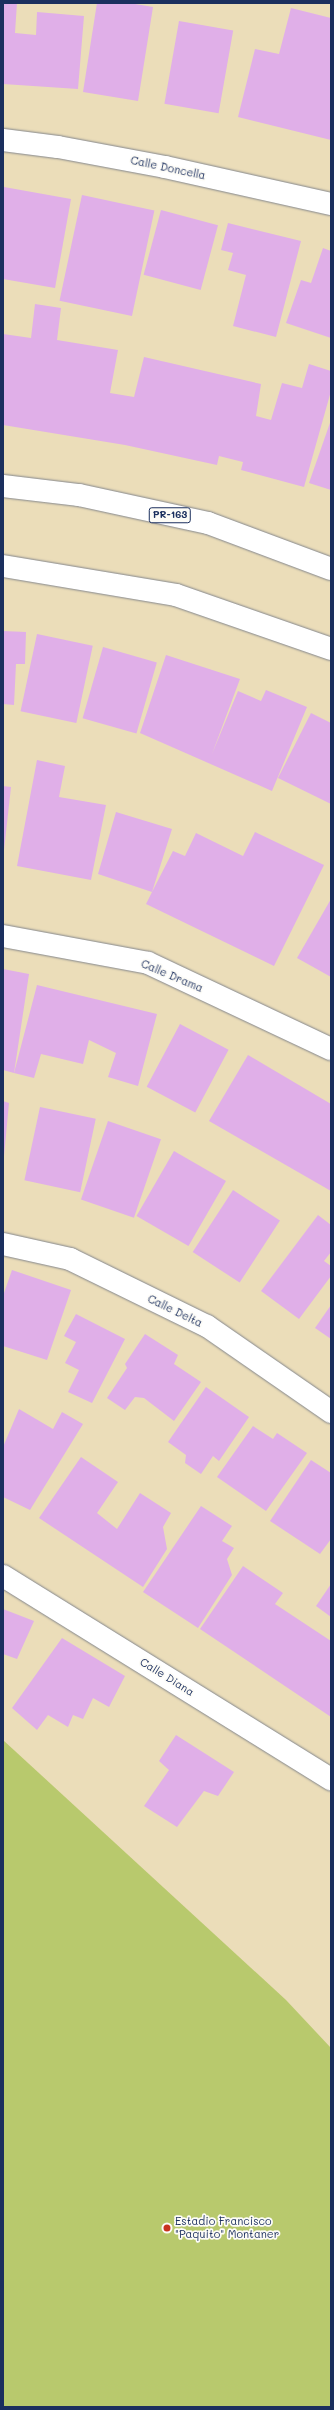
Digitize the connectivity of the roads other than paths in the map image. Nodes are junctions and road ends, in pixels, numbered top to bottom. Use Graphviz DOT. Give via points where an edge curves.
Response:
graph roads {
  1 [pos="3,140"];
  2 [pos="331,204"];
  3 [pos="3,486"];
  4 [pos="3,566"];
  5 [pos="331,570"];
  6 [pos="331,649"];
  7 [pos="3,936"];
  8 [pos="331,1049"];
  9 [pos="3,1244"];
  10 [pos="331,1412"];
  11 [pos="3,1576"];
  12 [pos="331,1779"];
  1 -- 2 [label="street, Calle Doncella" via="58,147 157,166"];
  3 -- 5 [label="street, PR-163" via="79,495 208,523"];
  4 -- 6 [label="street" via="176,595"];
  7 -- 8 [label="street, Calle Drama" via="148,963"];
  9 -- 10 [label="street, Calle Delta" via="70,1259 207,1326"];
  11 -- 12 [label="street, Calle Diana"];
}
